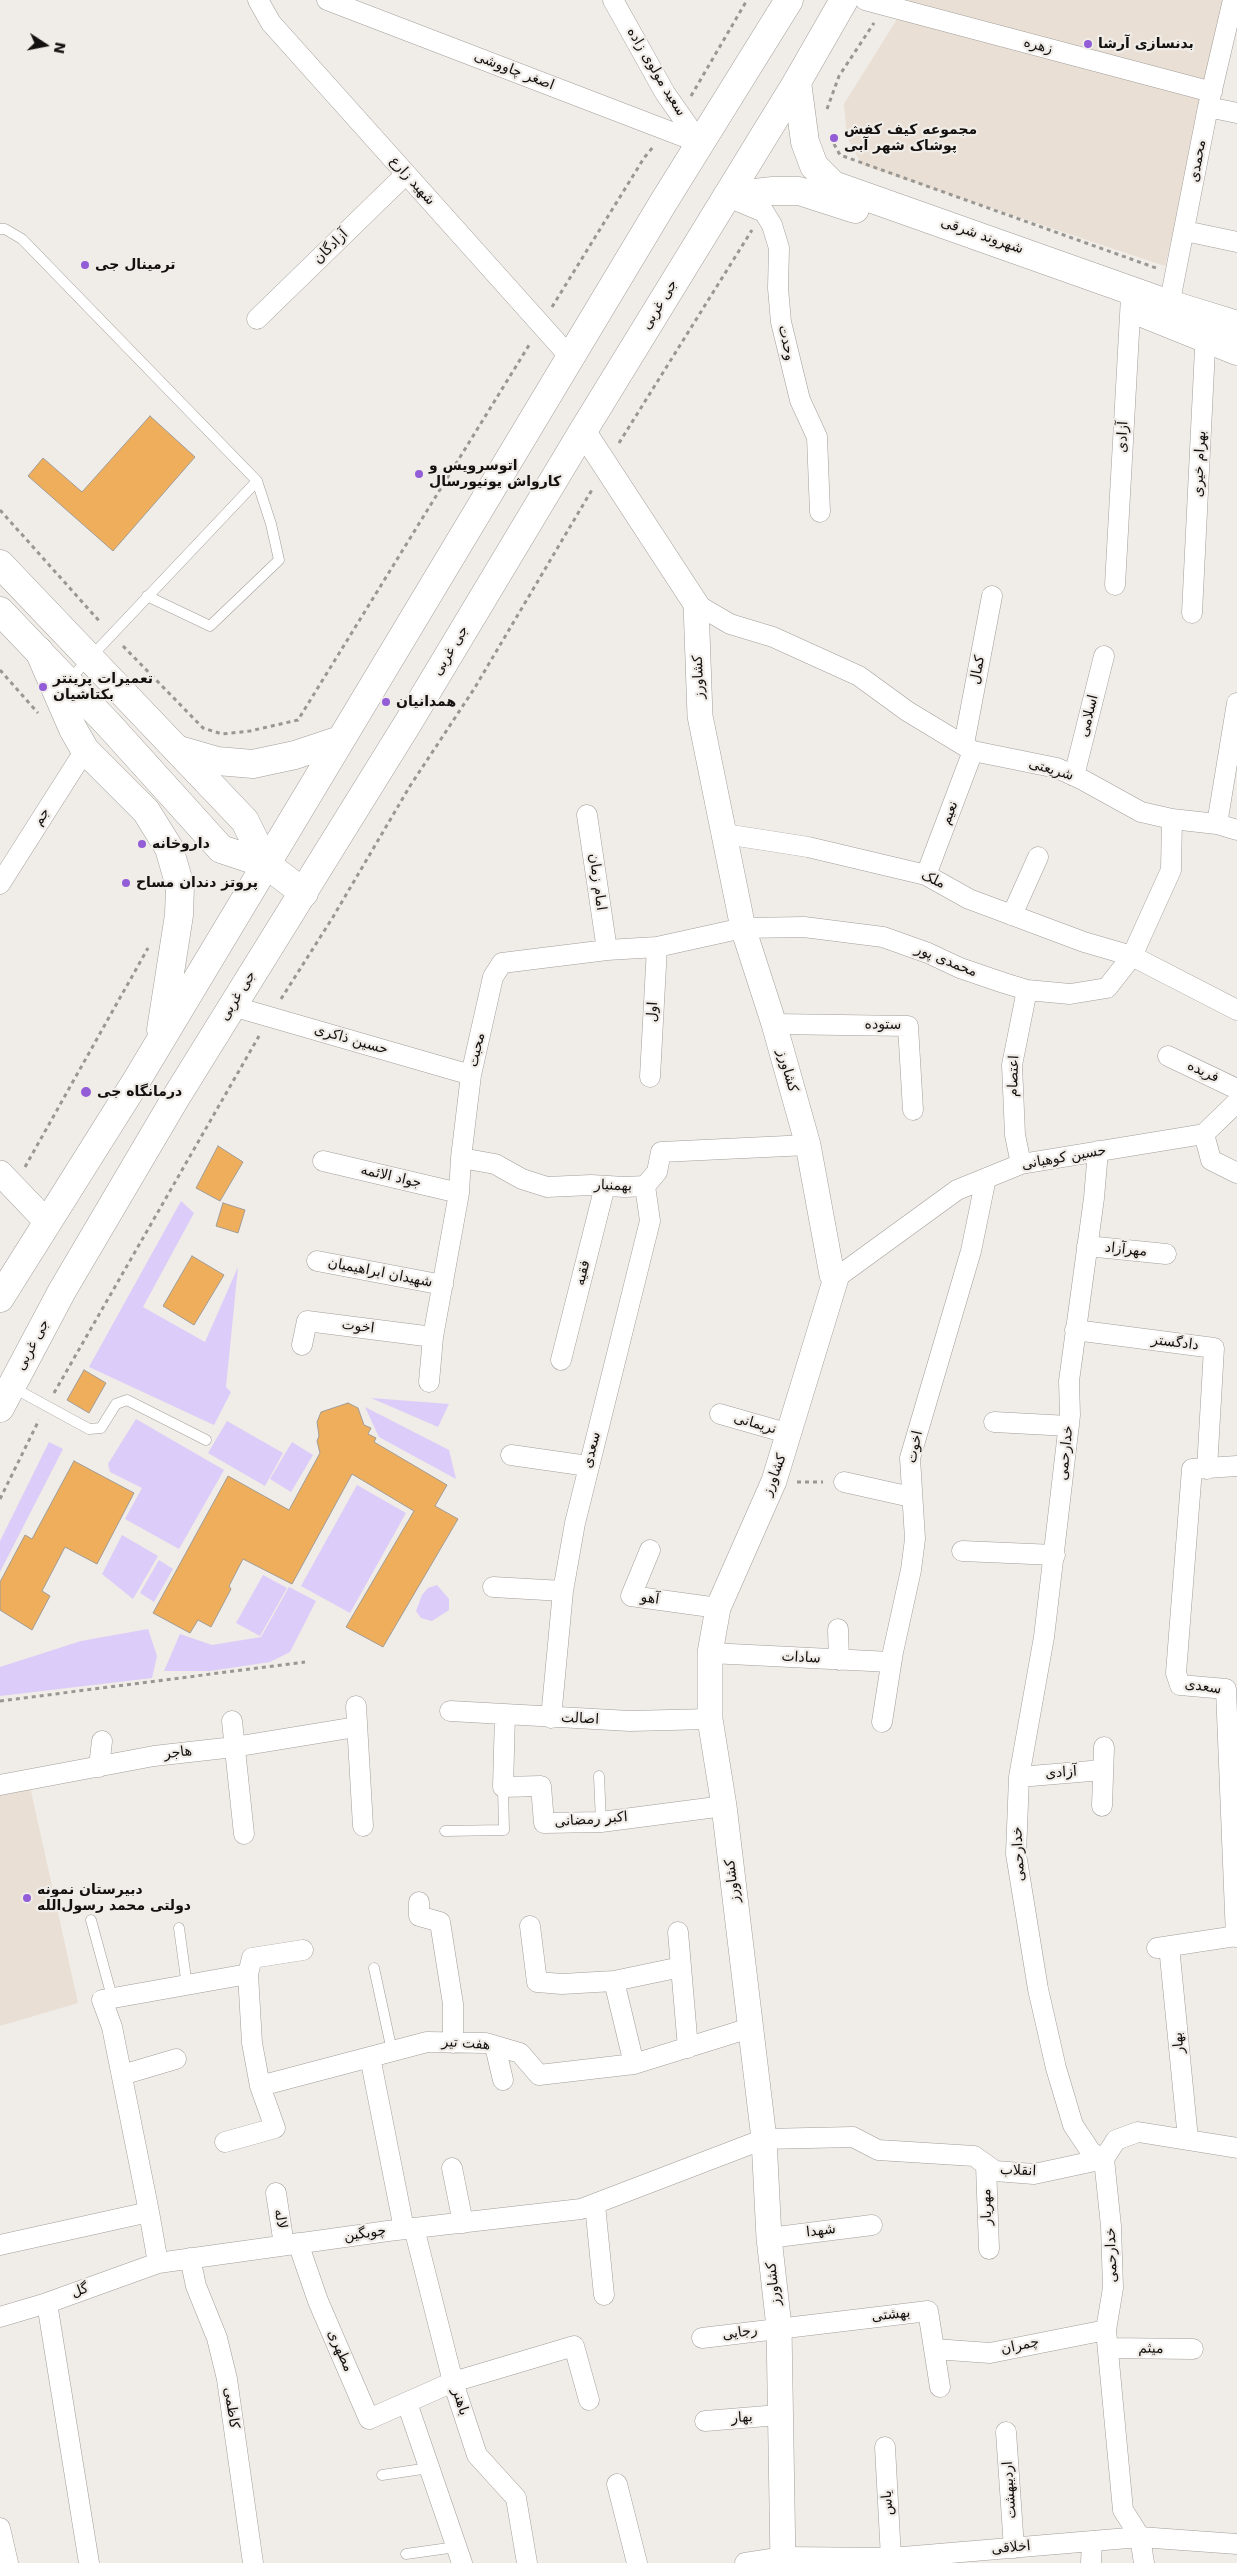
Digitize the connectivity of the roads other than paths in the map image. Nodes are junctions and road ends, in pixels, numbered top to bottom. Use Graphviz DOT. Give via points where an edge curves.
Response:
graph roads {
  1 [pos="258,0"];
  2 [pos="328,0"];
  3 [pos="613,0"];
  4 [pos="789,0"];
  5 [pos="844,0"];
  6 [pos="865,0"];
  7 [pos="1233,0"];
  8 [pos="363,5"];
  9 [pos="798,82"];
  10 [pos="1210,99"];
  11 [pos="1237,113"];
  12 [pos="700,142"];
  13 [pos="406,174"];
  14 [pos="726,196"];
  15 [pos="0,229"];
  16 [pos="1186,230"];
  17 [pos="1237,242"];
  18 [pos="1131,299"];
  19 [pos="1168,314"];
  20 [pos="256,319"];
  21 [pos="1237,325"];
  22 [pos="1206,327"];
  23 [pos="1237,351"];
  24 [pos="570,357"];
  25 [pos="583,432"];
  26 [pos="257,481"];
  27 [pos="820,512"];
  28 [pos="0,564"];
  29 [pos="1115,585"];
  30 [pos="147,596"];
  31 [pos="992,596"];
  32 [pos="696,604"];
  33 [pos="0,611"];
  34 [pos="1192,613"];
  35 [pos="39,652"];
  36 [pos="1104,656"];
  37 [pos="89,657"];
  38 [pos="67,682"];
  39 [pos="1237,703"];
  40 [pos="340,740"];
  41 [pos="968,748"];
  42 [pos="85,750"];
  43 [pos="180,750"];
  44 [pos="1074,776"];
  45 [pos="587,815"];
  46 [pos="1172,818"];
  47 [pos="1217,824"];
  48 [pos="1237,830"];
  49 [pos="725,834"];
  50 [pos="1038,857"];
  51 [pos="266,864"];
  52 [pos="926,875"];
  53 [pos="0,884"];
  54 [pos="304,894"];
  55 [pos="1012,914"];
  56 [pos="743,928"];
  57 [pos="657,947"];
  58 [pos="607,950"];
  59 [pos="1132,956"];
  60 [pos="1027,990"];
  61 [pos="232,1006"];
  62 [pos="1237,1010"];
  63 [pos="774,1024"];
  64 [pos="160,1041"];
  65 [pos="1168,1056"];
  66 [pos="471,1075"];
  67 [pos="650,1077"];
  68 [pos="1237,1089"];
  69 [pos="1237,1102"];
  70 [pos="913,1110"];
  71 [pos="1204,1134"];
  72 [pos="808,1145"];
  73 [pos="1098,1152"];
  74 [pos="460,1158"];
  75 [pos="323,1161"];
  76 [pos="1021,1164"];
  77 [pos="1237,1173"];
  78 [pos="986,1178"];
  79 [pos="7,1180"];
  80 [pos="605,1186"];
  81 [pos="645,1186"];
  82 [pos="459,1193"];
  83 [pos="46,1222"];
  84 [pos="1087,1246"];
  85 [pos="1166,1254"];
  86 [pos="317,1261"];
  87 [pos="836,1278"];
  88 [pos="443,1285"];
  89 [pos="0,1298"];
  90 [pos="1075,1330"];
  91 [pos="432,1337"];
  92 [pos="302,1345"];
  93 [pos="562,1360"];
  94 [pos="429,1382"];
  95 [pos="6,1397"];
  96 [pos="720,1414"];
  97 [pos="994,1422"];
  98 [pos="1069,1426"];
  99 [pos="790,1434"];
  100 [pos="206,1440"];
  101 [pos="512,1455"];
  102 [pos="588,1466"];
  103 [pos="1237,1466"];
  104 [pos="1199,1469"];
  105 [pos="844,1482"];
  106 [pos="911,1497"];
  107 [pos="650,1550"];
  108 [pos="962,1551"];
  109 [pos="1055,1555"];
  110 [pos="493,1587"];
  111 [pos="563,1591"];
  112 [pos="718,1608"];
  113 [pos="838,1629"];
  114 [pos="710,1653"];
  115 [pos="839,1660"];
  116 [pos="891,1662"];
  117 [pos="356,1706"];
  118 [pos="450,1711"];
  119 [pos="505,1715"];
  120 [pos="551,1718"];
  121 [pos="710,1719"];
  122 [pos="232,1721"];
  123 [pos="882,1722"];
  124 [pos="356,1726"];
  125 [pos="102,1741"];
  126 [pos="234,1746"];
  127 [pos="1104,1747"];
  128 [pos="100,1767"];
  129 [pos="1103,1770"];
  130 [pos="599,1776"];
  131 [pos="1019,1776"];
  132 [pos="0,1785"];
  133 [pos="503,1787"];
  134 [pos="724,1806"];
  135 [pos="1102,1806"];
  136 [pos="601,1822"];
  137 [pos="363,1826"];
  138 [pos="445,1830"];
  139 [pos="244,1834"];
  140 [pos="419,1902"];
  141 [pos="91,1920"];
  142 [pos="530,1926"];
  143 [pos="179,1928"];
  144 [pos="678,1932"];
  145 [pos="1237,1936"];
  146 [pos="303,1950"];
  147 [pos="681,1967"];
  148 [pos="374,1968"];
  149 [pos="248,1974"];
  150 [pos="614,1981"];
  151 [pos="187,1986"];
  152 [pos="112,1997"];
  153 [pos="750,2028"];
  154 [pos="453,2043"];
  155 [pos="495,2046"];
  156 [pos="688,2048"];
  157 [pos="392,2051"];
  158 [pos="370,2057"];
  159 [pos="176,2059"];
  160 [pos="634,2064"];
  161 [pos="122,2075"];
  162 [pos="503,2080"];
  163 [pos="260,2086"];
  164 [pos="764,2139"];
  165 [pos="1188,2139"];
  166 [pos="225,2142"];
  167 [pos="1237,2148"];
  168 [pos="1104,2158"];
  169 [pos="986,2165"];
  170 [pos="452,2168"];
  171 [pos="276,2193"];
  172 [pos="595,2205"];
  173 [pos="149,2212"];
  174 [pos="463,2222"];
  175 [pos="872,2225"];
  176 [pos="409,2229"];
  177 [pos="769,2238"];
  178 [pos="291,2244"];
  179 [pos="0,2245"];
  180 [pos="989,2249"];
  181 [pos="190,2258"];
  182 [pos="158,2263"];
  183 [pos="604,2295"];
  184 [pos="46,2303"];
  185 [pos="0,2317"];
  186 [pos="779,2327"];
  187 [pos="702,2338"];
  188 [pos="1107,2339"];
  189 [pos="934,2349"];
  190 [pos="1194,2349"];
  191 [pos="453,2382"];
  192 [pos="940,2387"];
  193 [pos="589,2400"];
  194 [pos="407,2403"];
  195 [pos="779,2415"];
  196 [pos="705,2421"];
  197 [pos="1006,2432"];
  198 [pos="884,2447"];
  199 [pos="429,2468"];
  200 [pos="382,2475"];
  201 [pos="617,2484"];
  202 [pos="0,2528"];
  203 [pos="1140,2537"];
  204 [pos="1092,2541"];
  205 [pos="1237,2544"];
  206 [pos="1002,2553"];
  207 [pos="406,2554"];
  208 [pos="459,2555"];
  209 [pos="891,2558"];
  210 [pos="784,2561"];
  211 [pos="8,2563"];
  212 [pos="89,2563"];
  213 [pos="252,2563"];
  214 [pos="527,2563"];
  215 [pos="637,2563"];
  216 [pos="745,2563"];
  217 [pos="1091,2563"];
  218 [pos="1144,2563"];
  1 -- 13 [label="street, شهید زارع" via="271,23"];
  2 -- 8 [label="street, اصغر چاووشی"];
  3 -- 12 [label="street, سعید مولوی زاده" via="665,93"];
  4 -- 12 [label="main road"];
  5 -- 9 [label="main road, جی غربی"];
  6 -- 10 [label="street, زهره"];
  7 -- 10 [label="street, محمدی"];
  8 -- 12 [label="street, اصغر چاووشی"];
  9 -- 14 [label="main road, جی غربی"];
  9 -- 18 [label="main road, شهروند شرقی" via="807,148 814,166 833,185"];
  10 -- 11 [label="street, زهره"];
  10 -- 16 [label="street, محمدی"];
  12 -- 24 [label="main road"];
  13 -- 20 [label="street, آزادگان"];
  13 -- 24 [label="street, شهید زارع"];
  14 -- 18 [label="main road, شهروند شرقی" via="799,191"];
  14 -- 25 [label="main road, جی غربی"];
  14 -- 27 [label="street, وحدت" via="764,212 779,248 781,314 789,359 800,400 817,437"];
  15 -- 26 [label="lane" via="22,239"];
  16 -- 17 [label="street"];
  16 -- 19 [label="street, محمدی"];
  18 -- 19 [label="main road, شهروند شرقی"];
  18 -- 29 [label="street, آزادی"];
  19 -- 22 [label="main road, شهروند شرقی"];
  21 -- 22 [label="main road, شهروند شرقی"];
  22 -- 23 [label="main road, شهروند شرقی"];
  22 -- 34 [label="street, بهرام خیری"];
  24 -- 40 [label="main road"];
  25 -- 32 [label="street"];
  25 -- 54 [label="main road, جی غربی"];
  26 -- 30 [label="lane"];
  26 -- 30 [label="lane" via="279,560 210,626"];
  28 -- 37 [label="main road"];
  30 -- 37 [label="lane"];
  31 -- 41 [label="street, کمال"];
  32 -- 41 [label="street, شریعتی" via="730,624 773,637 859,676"];
  32 -- 49 [label="street, کشاورز" via="700,716"];
  33 -- 35 [label="main road"];
  35 -- 38 [label="main road"];
  35 -- 42 [label="main road"];
  36 -- 44 [label="street, اسلامی"];
  37 -- 38 [label="lane"];
  37 -- 43 [label="main road"];
  38 -- 51 [label="main road" via="221,849"];
  39 -- 47 [label="street"];
  40 -- 43 [label="main road" via="253,764 217,762"];
  40 -- 51 [label="main road"];
  41 -- 44 [label="street, شریعتی" via="1057,768"];
  41 -- 52 [label="street, نعیم"];
  42 -- 53 [label="street, جم"];
  42 -- 64 [label="main road" via="146,812 170,848 180,886 179,914"];
  43 -- 51 [label="main road" via="245,821"];
  44 -- 46 [label="street, شریعتی" via="1140,812"];
  45 -- 58 [label="street, امام زمان"];
  46 -- 47 [label="street, شریعتی"];
  46 -- 59 [label="street" via="1171,870"];
  47 -- 48 [label="street, شریعتی"];
  49 -- 52 [label="street, ملک" via="808,847"];
  49 -- 56 [label="street, کشاورز"];
  50 -- 55 [label="street"];
  51 -- 54 [label="main road"];
  51 -- 64 [label="main road"];
  52 -- 55 [label="street, ملک" via="969,898"];
  54 -- 61 [label="main road, جی غربی"];
  55 -- 59 [label="street, ملک" via="1084,942"];
  56 -- 57 [label="street, محبت"];
  56 -- 60 [label="street, محمدی پور" via="804,927 883,937"];
  56 -- 63 [label="street, کشاورز"];
  57 -- 58 [label="street, محبت"];
  57 -- 67 [label="street, اول"];
  58 -- 66 [label="street, محبت" via="502,963 494,977"];
  59 -- 60 [label="street, محمدی پور" via="1107,988 1070,994"];
  59 -- 62 [label="street"];
  60 -- 76 [label="street, اعتصام" via="1012,1065 1015,1135"];
  61 -- 66 [label="street, حسین ذاکری"];
  61 -- 95 [label="main road, جی غربی" via="62,1291"];
  63 -- 70 [label="street, ستوده" via="908,1026"];
  63 -- 72 [label="street, کشاورز"];
  64 -- 83 [label="main road"];
  65 -- 68 [label="street, فریده"];
  66 -- 74 [label="street, محبت"];
  69 -- 71 [label="street"];
  71 -- 73 [label="street, حسین کوهیانی"];
  71 -- 77 [label="street" via="1211,1160"];
  72 -- 81 [label="street, بهمنیار" via="661,1152 657,1172"];
  72 -- 87 [label="street, کشاورز" via="832,1275"];
  73 -- 76 [label="street, حسین کوهیانی"];
  73 -- 84 [label="street, خدارحمی"];
  74 -- 80 [label="street, بهمنیار" via="495,1164 522,1179 547,1187"];
  74 -- 82 [label="street, محبت"];
  75 -- 82 [label="street, جواد الائمه"];
  76 -- 78 [label="street, حسین کوهیانی"];
  78 -- 87 [label="street, حسین کوهیانی" via="958,1190"];
  78 -- 106 [label="street, اخوت" via="971,1251 910,1458"];
  79 -- 83 [label="street"];
  80 -- 81 [label="street, بهمنیار"];
  80 -- 93 [label="street, فقیه"];
  81 -- 102 [label="street, سعدی" via="650,1221"];
  82 -- 88 [label="street, محبت"];
  83 -- 89 [label="main road"];
  84 -- 85 [label="street, مهرآزاد"];
  84 -- 90 [label="street, خدارحمی"];
  86 -- 88 [label="street, شهیدان ابراهیمیان"];
  87 -- 99 [label="street, کشاورز"];
  88 -- 91 [label="street, محبت"];
  90 -- 98 [label="street, خدارحمی" via="1069,1381"];
  90 -- 104 [label="street, دادگستر" via="1214,1348"];
  91 -- 92 [label="street, اخوت" via="307,1321"];
  91 -- 94 [label="street, محبت"];
  95 -- 100 [label="lane" via="47,1405 89,1429 100,1428 116,1404 127,1400"];
  96 -- 99 [label="street, نریمانی"];
  97 -- 98 [label="street"];
  98 -- 109 [label="street, خدارحمی"];
  99 -- 112 [label="street, کشاورز" via="774,1482"];
  101 -- 102 [label="street"];
  102 -- 111 [label="street, سعدی"];
  103 -- 104 [label="street"];
  104 -- 145 [label="street, سعدی" via="1176,1673 1180,1686 1226,1689"];
  105 -- 106 [label="street"];
  106 -- 116 [label="street, اخوت" via="915,1539"];
  107 -- 112 [label="street, آهو" via="631,1596"];
  108 -- 109 [label="street"];
  109 -- 131 [label="street, خدارحمی"];
  110 -- 111 [label="street"];
  111 -- 120 [label="street, سعدی"];
  112 -- 114 [label="street, کشاورز"];
  113 -- 115 [label="street"];
  114 -- 115 [label="street, سادات"];
  114 -- 121 [label="street, کشاورز"];
  115 -- 116 [label="street, سادات"];
  116 -- 123 [label="street, اخوت"];
  117 -- 124 [label="street"];
  118 -- 119 [label="street, اصالت"];
  119 -- 120 [label="street, اصالت"];
  119 -- 133 [label="street"];
  120 -- 121 [label="street, اصالت" via="630,1721"];
  121 -- 134 [label="street, کشاورز"];
  122 -- 126 [label="street"];
  124 -- 126 [label="street, هاجر"];
  124 -- 137 [label="street"];
  125 -- 128 [label="street"];
  126 -- 128 [label="street, هاجر" via="154,1756"];
  126 -- 139 [label="street"];
  127 -- 129 [label="street"];
  128 -- 132 [label="street, هاجر"];
  129 -- 131 [label="street, آزادی"];
  129 -- 135 [label="street"];
  130 -- 136 [label="lane"];
  131 -- 168 [label="street, خدارحمی" via="1016,1854 1038,1989 1073,2125 1091,2152"];
  133 -- 136 [label="street, اکبر رمضانی" via="541,1786 544,1823"];
  133 -- 138 [label="lane" via="504,1830"];
  134 -- 136 [label="street, اکبر رمضانی"];
  134 -- 153 [label="street, کشاورز"];
  140 -- 154 [label="street" via="419,1916 440,1922 453,2004"];
  141 -- 152 [label="lane"];
  142 -- 150 [label="street" via="537,1982"];
  143 -- 151 [label="lane"];
  144 -- 147 [label="street"];
  145 -- 165 [label="street, بهار" via="1163,1947"];
  146 -- 149 [label="street" via="252,1958"];
  147 -- 150 [label="street"];
  147 -- 156 [label="street"];
  148 -- 157 [label="lane"];
  149 -- 151 [label="street"];
  149 -- 163 [label="street" via="252,2043"];
  150 -- 160 [label="street"];
  151 -- 152 [label="street"];
  152 -- 161 [label="street" via="102,2000 112,2027"];
  153 -- 156 [label="street, هفت تیر"];
  153 -- 164 [label="street, کشاورز"];
  154 -- 155 [label="street, هفت تیر"];
  154 -- 157 [label="street, هفت تیر" via="427,2042"];
  155 -- 160 [label="street, هفت تیر" via="520,2053 539,2075"];
  155 -- 162 [label="street"];
  156 -- 160 [label="street, هفت تیر"];
  157 -- 158 [label="street, هفت تیر"];
  158 -- 163 [label="street, هفت تیر"];
  158 -- 176 [label="street, باهنر"];
  159 -- 161 [label="street"];
  161 -- 173 [label="street"];
  163 -- 166 [label="street" via="275,2128"];
  164 -- 169 [label="street, انقلاب" via="853,2137 878,2150 974,2156"];
  164 -- 172 [label="street, چوبگین"];
  164 -- 177 [label="street, کشاورز"];
  165 -- 167 [label="street"];
  165 -- 168 [label="street" via="1138,2132 1116,2140"];
  168 -- 169 [label="street, انقلاب" via="1034,2174 996,2171"];
  168 -- 188 [label="street, خدارحمی" via="1113,2288"];
  169 -- 180 [label="street, مهریار"];
  170 -- 174 [label="street"];
  171 -- 178 [label="street, لاله"];
  172 -- 174 [label="street, چوبگین"];
  172 -- 183 [label="street"];
  173 -- 179 [label="street"];
  173 -- 182 [label="street"];
  174 -- 176 [label="street, چوبگین"];
  175 -- 177 [label="street, شهدا"];
  176 -- 178 [label="street, چوبگین"];
  176 -- 191 [label="street, باهنر"];
  177 -- 186 [label="street, کشاورز"];
  178 -- 181 [label="street, چوبگین"];
  178 -- 194 [label="street, مطهری" via="369,2419"];
  181 -- 182 [label="street, چوبگین"];
  181 -- 213 [label="street, کاظمی" via="227,2379"];
  182 -- 184 [label="street, گل"];
  184 -- 185 [label="street, گل"];
  184 -- 212 [label="street"];
  186 -- 187 [label="street, رجایی"];
  186 -- 189 [label="street, بهشتی" via="928,2311"];
  186 -- 195 [label="street, کشاورز"];
  188 -- 189 [label="street, چمران" via="990,2353"];
  188 -- 190 [label="street, میثم"];
  188 -- 203 [label="street, خدارحمی" via="1123,2510"];
  189 -- 192 [label="street, بهشتی"];
  191 -- 193 [label="street, مطهری" via="574,2346"];
  191 -- 194 [label="street, مطهری"];
  191 -- 214 [label="street, باهنر" via="477,2455 516,2498"];
  194 -- 199 [label="street"];
  195 -- 196 [label="street, بهار"];
  195 -- 210 [label="street, کشاورز"];
  197 -- 206 [label="street, اردیبهشت"];
  198 -- 209 [label="street, یاس"];
  199 -- 200 [label="lane"];
  199 -- 208 [label="street"];
  201 -- 215 [label="street"];
  202 -- 211 [label="street"];
  203 -- 204 [label="street, اخلاقی"];
  203 -- 205 [label="street, اخلاقی"];
  203 -- 218 [label="street"];
  204 -- 206 [label="street, اخلاقی"];
  204 -- 217 [label="street"];
  206 -- 209 [label="street, اخلاقی"];
  207 -- 208 [label="lane"];
  209 -- 210 [label="street, اخلاقی"];
  210 -- 216 [label="street, اخلاقی"];
}
